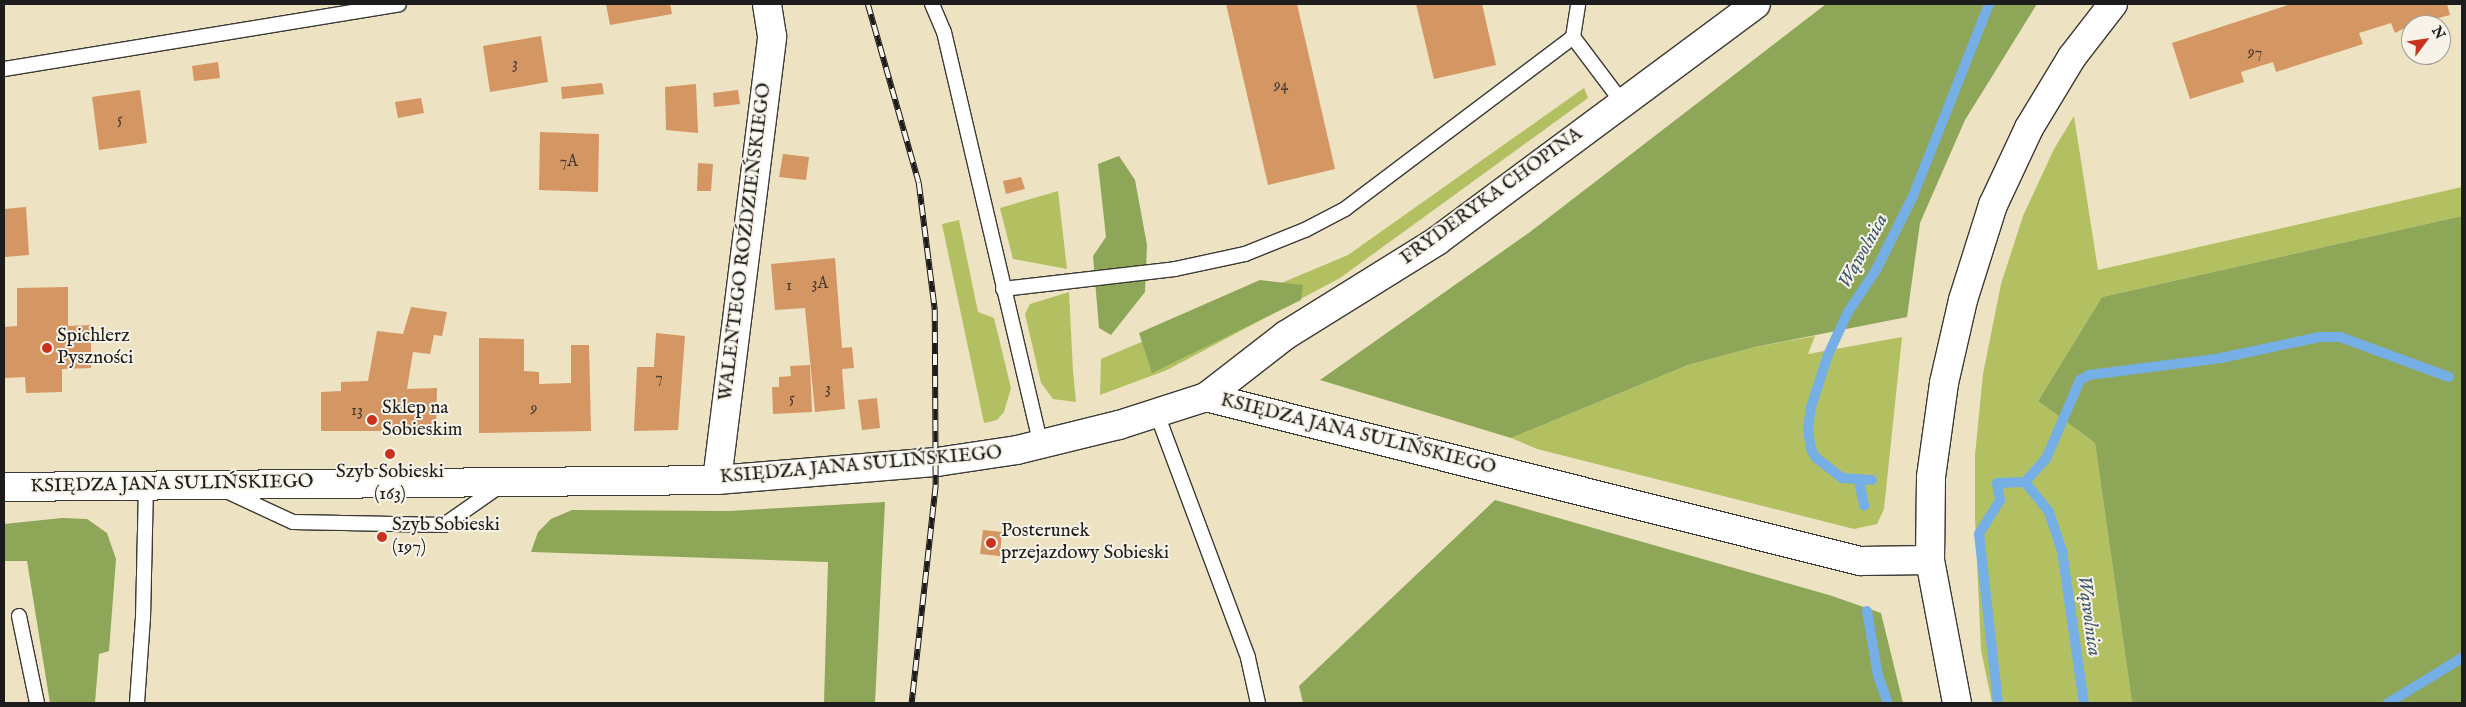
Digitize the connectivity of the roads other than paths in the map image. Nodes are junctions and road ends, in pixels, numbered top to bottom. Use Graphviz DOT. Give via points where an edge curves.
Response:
graph roads {
  1 [pos="399,4"];
  2 [pos="767,4"];
  3 [pos="932,4"];
  4 [pos="1578,4"];
  5 [pos="2112,4"];
  6 [pos="1752,5"];
  7 [pos="1573,37"];
  8 [pos="4,69"];
  9 [pos="1622,102"];
  10 [pos="1003,289"];
  11 [pos="1206,397"];
  12 [pos="1157,414"];
  13 [pos="1041,445"];
  14 [pos="508,480"];
  15 [pos="717,480"];
  16 [pos="212,484"];
  17 [pos="146,486"];
  18 [pos="4,487"];
  19 [pos="1930,560"];
  20 [pos="19,616"];
  21 [pos="36,703"];
  22 [pos="137,703"];
  23 [pos="1258,703"];
  24 [pos="1958,703"];
  1 -- 8 [label="lane"];
  2 -- 15 [label="street, WALENTEGO ROŹDZIEŃSKIEGO" via="772,36"];
  3 -- 10 [label="lane" via="944,32"];
  4 -- 7 [label="lane"];
  5 -- 19 [label="street" via="2072,56 2028,128 1993,205 1962,300 1944,383 1931,477"];
  6 -- 9 [label="street, FRYDERYKA CHOPINA"];
  7 -- 9 [label="lane"];
  7 -- 10 [label="lane" via="1345,209 1306,230 1245,254 1175,269"];
  9 -- 11 [label="street, FRYDERYKA CHOPINA" via="1437,241 1286,335"];
  10 -- 13 [label="lane"];
  11 -- 12 [label="street, KSIĘDZA JANA SULIŃSKIEGO"];
  11 -- 19 [label="street, KSIĘDZA JANA SULIŃSKIEGO" via="1860,561"];
  12 -- 13 [label="street, KSIĘDZA JANA SULIŃSKIEGO"];
  12 -- 23 [label="lane" via="1248,658"];
  13 -- 15 [label="street, KSIĘDZA JANA SULIŃSKIEGO" via="937,462"];
  14 -- 15 [label="street, KSIĘDZA JANA SULIŃSKIEGO"];
  14 -- 16 [label="street, KSIĘDZA JANA SULIŃSKIEGO"];
  14 -- 16 [label="lane" via="444,525 293,522"];
  16 -- 17 [label="street, KSIĘDZA JANA SULIŃSKIEGO"];
  17 -- 18 [label="street, KSIĘDZA JANA SULIŃSKIEGO"];
  17 -- 22 [label="lane" via="144,609"];
  19 -- 24 [label="street"];
  20 -- 21 [label="lane"];
}
